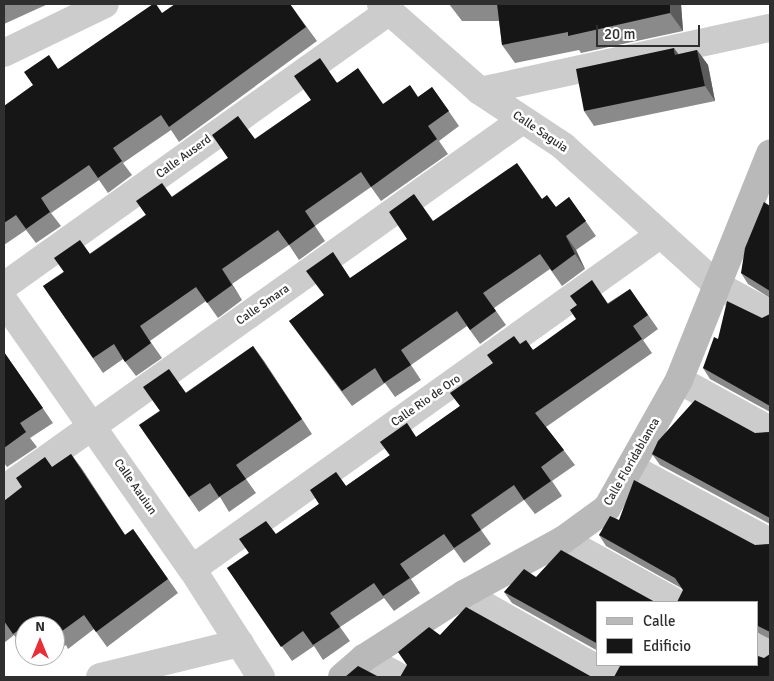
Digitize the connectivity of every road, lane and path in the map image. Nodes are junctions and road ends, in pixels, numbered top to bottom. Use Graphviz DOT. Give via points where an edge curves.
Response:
graph roads {
  1 [pos="104,4"];
  2 [pos="385,7"];
  3 [pos="770,28"];
  4 [pos="4,53"];
  5 [pos="480,91"];
  6 [pos="522,120"];
  7 [pos="770,154"];
  8 [pos="764,195"];
  9 [pos="661,234"];
  10 [pos="717,285"];
  11 [pos="4,286"];
  12 [pos="4,301"];
  13 [pos="770,314"];
  14 [pos="679,380"];
  15 [pos="93,426"];
  16 [pos="770,430"];
  17 [pos="630,467"];
  18 [pos="4,489"];
  19 [pos="563,540"];
  20 [pos="770,542"];
  21 [pos="192,569"];
  22 [pos="464,594"];
  23 [pos="673,601"];
  24 [pos="240,643"];
  25 [pos="364,658"];
  26 [pos="100,677"];
  27 [pos="261,677"];
  28 [pos="342,677"];
  29 [pos="399,677"];
  30 [pos="612,677"];
  1 -- 4 [label="street"];
  2 -- 5 [label="street, Calle Saguia"];
  2 -- 11 [label="street, Calle Auserd"];
  3 -- 5 [label="street"];
  5 -- 6 [label="street, Calle Saguia"];
  6 -- 9 [label="street, Calle Saguia" via="563,146"];
  6 -- 15 [label="street, Calle Smara"];
  7 -- 8 [label="street, Calle Floridablanca"];
  8 -- 10 [label="street, Calle Floridablanca"];
  9 -- 10 [label="street, Calle Saguia"];
  9 -- 21 [label="street, Calle Rio de Oro"];
  10 -- 13 [label="street, Calle Saguia"];
  10 -- 14 [label="street, Calle Floridablanca"];
  12 -- 15 [label="street, Calle Aauiun"];
  14 -- 16 [label="street"];
  14 -- 17 [label="street, Calle Floridablanca"];
  15 -- 18 [label="street, Calle Smara"];
  15 -- 21 [label="street, Calle Aauiun"];
  17 -- 19 [label="street, Calle Floridablanca" via="607,508"];
  17 -- 20 [label="street"];
  19 -- 22 [label="street, Calle Floridablanca"];
  19 -- 23 [label="street"];
  21 -- 24 [label="street, Calle Aauiun"];
  22 -- 25 [label="street, Calle Floridablanca"];
  22 -- 30 [label="street"];
  24 -- 26 [label="street"];
  24 -- 27 [label="street, Calle Aauiun"];
  25 -- 28 [label="street, Calle Floridablanca"];
  25 -- 29 [label="street"];
}
